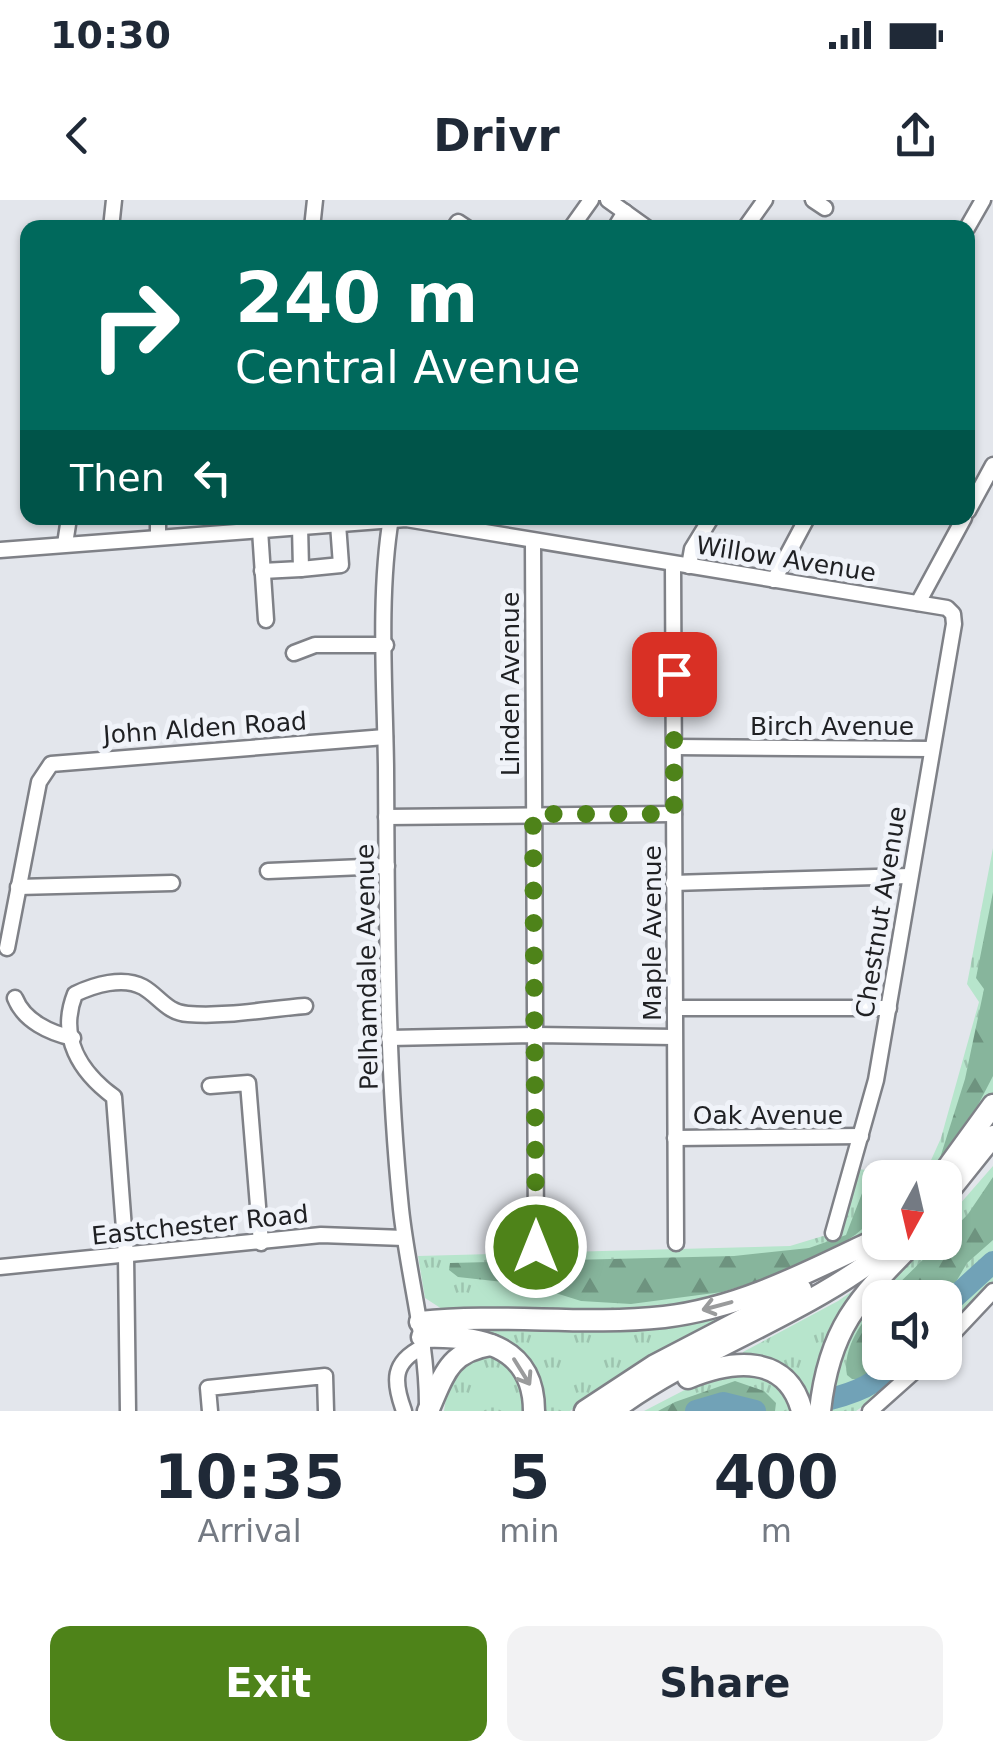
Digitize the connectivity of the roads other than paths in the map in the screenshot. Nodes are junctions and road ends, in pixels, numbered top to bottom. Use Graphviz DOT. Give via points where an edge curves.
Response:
graph roads {
  1 [pos="608,200"];
  2 [pos="625,212"];
  3 [pos="620,220"];
  4 [pos="636,220"];
  5 [pos="993,465"];
  6 [pos="975,498"];
  7 [pos="68,525"];
  8 [pos="158,525"];
  9 [pos="223,525"];
  10 [pos="234,525"];
  11 [pos="319,525"];
  12 [pos="338,525"];
  13 [pos="390,525"];
  14 [pos="441,525"];
  15 [pos="707,525"];
  16 [pos="803,525"];
  17 [pos="960,525"];
  18 [pos="300,526"];
  19 [pos="260,530"];
  20 [pos="158,536"];
  21 [pos="533,541"];
  22 [pos="65,544"];
  23 [pos="0,550"];
  24 [pos="681,565"];
  25 [pos="301,570"];
  26 [pos="262,571"];
  27 [pos="774,580"];
  28 [pos="918,603"];
  29 [pos="937,606"];
  30 [pos="266,620"];
  31 [pos="386,645"];
  32 [pos="294,653"];
  33 [pos="386,737"];
  34 [pos="674,747"];
  35 [pos="930,748"];
  36 [pos="533,814"];
  37 [pos="674,814"];
  38 [pos="386,816"];
  39 [pos="387,866"];
  40 [pos="268,871"];
  41 [pos="910,876"];
  42 [pos="673,882"];
  43 [pos="172,883"];
  44 [pos="18,886"];
  45 [pos="7,948"];
  46 [pos="15,998"];
  47 [pos="304,1006"];
  48 [pos="675,1008"];
  49 [pos="889,1008"];
  50 [pos="534,1035"];
  51 [pos="674,1037"];
  52 [pos="73,1038"];
  53 [pos="389,1038"];
  54 [pos="210,1086"];
  55 [pos="993,1105"];
  56 [pos="860,1136"];
  57 [pos="675,1138"];
  58 [pos="988,1142"];
  59 [pos="953,1160"];
  60 [pos="962,1175"];
  61 [pos="962,1184"];
  62 [pos="833,1233"];
  63 [pos="404,1238"];
  64 [pos="261,1242"];
  65 [pos="676,1243"];
  66 [pos="862,1245"];
  67 [pos="536,1247"];
  68 [pos="862,1248"];
  69 [pos="126,1255"];
  70 [pos="871,1260"];
  71 [pos="896,1260"];
  72 [pos="0,1267"];
  73 [pos="993,1291"];
  74 [pos="962,1324"];
  75 [pos="422,1335"];
  76 [pos="492,1344"];
  77 [pos="905,1380"];
  78 [pos="128,1411"];
  79 [pos="210,1411"];
  80 [pos="326,1411"];
  81 [pos="404,1411"];
  82 [pos="427,1411"];
  83 [pos="534,1411"];
  84 [pos="586,1411"];
  85 [pos="612,1411"];
  86 [pos="630,1411"];
  87 [pos="802,1411"];
  88 [pos="820,1411"];
  89 [pos="870,1411"];
  1 -- 2 [label="street"];
  2 -- 3 [label="street"];
  2 -- 4 [label="street"];
  5 -- 6 [label="street"];
  7 -- 22 [label="street"];
  8 -- 20 [label="street"];
  9 -- 20 [label="street, Willow Avenue"];
  10 -- 19 [label="street, Willow Avenue"];
  11 -- 18 [label="street, Willow Avenue"];
  12 -- 25 [label="street" via="341,566"];
  13 -- 31 [label="street, Pelhamdale Avenue"];
  14 -- 21 [label="street, Willow Avenue"];
  15 -- 24 [label="street"];
  16 -- 27 [label="street"];
  17 -- 28 [label="street"];
  18 -- 19 [label="street, Willow Avenue"];
  18 -- 25 [label="street"];
  19 -- 26 [label="street"];
  20 -- 22 [label="street, Willow Avenue"];
  21 -- 24 [label="street, Willow Avenue"];
  21 -- 36 [label="street, Linden Avenue"];
  22 -- 23 [label="street, Willow Avenue"];
  24 -- 27 [label="street, Willow Avenue"];
  24 -- 34 [label="street, Maple Avenue"];
  25 -- 26 [label="street"];
  26 -- 30 [label="street"];
  27 -- 28 [label="street, Willow Avenue"];
  28 -- 29 [label="street, Willow Avenue"];
  29 -- 35 [label="street, Chestnut Avenue" via="953,614 954,624"];
  31 -- 32 [label="street" via="315,645"];
  31 -- 33 [label="street, Pelhamdale Avenue"];
  33 -- 38 [label="street, Pelhamdale Avenue"];
  33 -- 44 [label="street, John Alden Road" via="51,764 39,782"];
  34 -- 35 [label="street, Birch Avenue"];
  34 -- 37 [label="street, Maple Avenue"];
  35 -- 41 [label="street, Chestnut Avenue"];
  36 -- 37 [label="street"];
  36 -- 38 [label="street"];
  36 -- 50 [label="street, Linden Avenue"];
  37 -- 42 [label="street, Maple Avenue"];
  38 -- 39 [label="street, Pelhamdale Avenue"];
  39 -- 40 [label="street"];
  39 -- 53 [label="street, Pelhamdale Avenue"];
  41 -- 42 [label="street"];
  41 -- 49 [label="street, Chestnut Avenue"];
  42 -- 48 [label="street, Maple Avenue"];
  43 -- 44 [label="street"];
  44 -- 45 [label="street"];
  46 -- 52 [label="street" via="52,1034"];
  47 -- 52 [label="street" via="184,1014 144,988 93,986 72,1000"];
  48 -- 49 [label="street"];
  48 -- 51 [label="street, Maple Avenue"];
  49 -- 56 [label="street, Chestnut Avenue"];
  50 -- 51 [label="street"];
  50 -- 53 [label="street"];
  50 -- 67 [label="street, Linden Avenue"];
  51 -- 57 [label="street, Maple Avenue"];
  52 -- 69 [label="street" via="81,1067 114,1098"];
  53 -- 63 [label="street, Pelhamdale Avenue"];
  54 -- 64 [label="street" via="248,1083"];
  55 -- 59 [label="highway"];
  56 -- 57 [label="street, Oak Avenue"];
  56 -- 62 [label="street, Chestnut Avenue"];
  57 -- 65 [label="street, Maple Avenue"];
  58 -- 60 [label="highway"];
  58 -- 61 [label="highway"];
  63 -- 64 [label="street, Eastchester Road" via="320,1235"];
  63 -- 75 [label="street, Pelhamdale Avenue"];
  64 -- 69 [label="street, Eastchester Road"];
  66 -- 75 [label="highway, one-way" via="774,1288 693,1312"];
  68 -- 84 [label="highway" via="801,1290 643,1372"];
  69 -- 72 [label="street, Eastchester Road"];
  69 -- 78 [label="street"];
  70 -- 85 [label="highway" via="819,1298"];
  71 -- 88 [label="highway" via="843,1325 827,1365"];
  73 -- 74 [label="street"];
  75 -- 76 [label="highway"];
  75 -- 81 [label="street" via="397,1373"];
  75 -- 82 [label="street, Pelhamdale Avenue"];
  76 -- 82 [label="highway" via="455,1359"];
  76 -- 83 [label="highway, one-way" via="522,1368"];
  77 -- 89 [label="street"];
  79 -- 80 [label="street" via="208,1388 325,1376"];
  86 -- 87 [label="highway" via="686,1379 739,1364 782,1377"];
}
